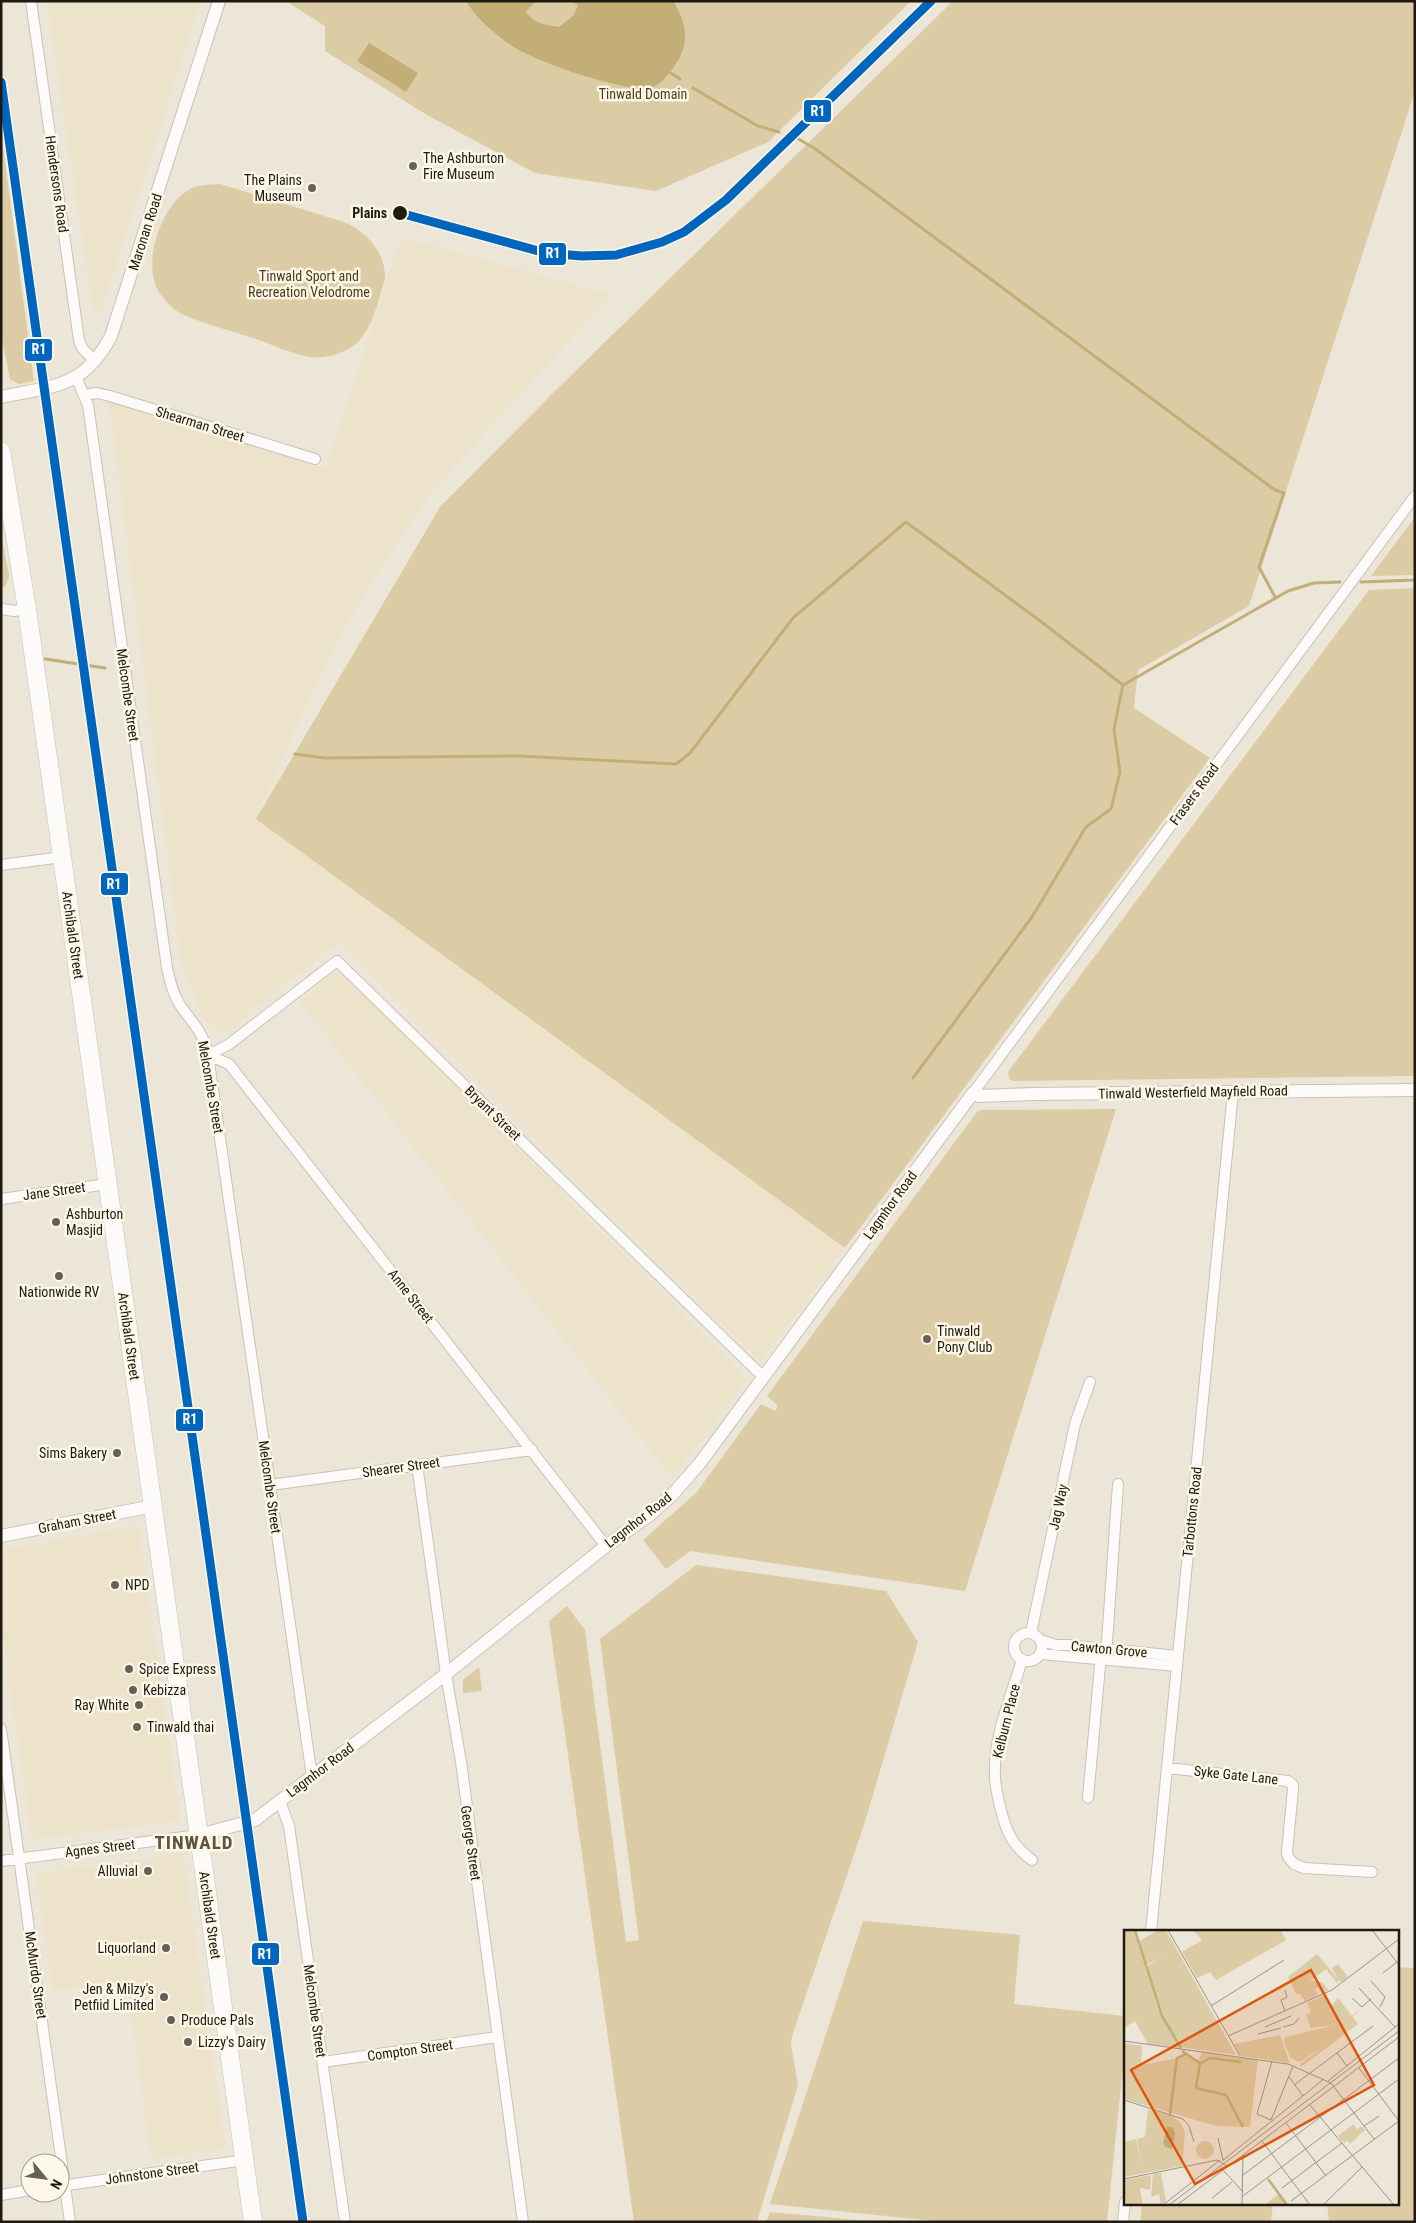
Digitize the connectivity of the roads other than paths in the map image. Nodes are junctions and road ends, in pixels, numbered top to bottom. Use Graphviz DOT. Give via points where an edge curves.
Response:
graph roads {
  1 [pos="31,1"];
  2 [pos="219,1"];
  3 [pos="95,361"];
  4 [pos="76,377"];
  5 [pos="84,395"];
  6 [pos="1,398"];
  7 [pos="1,451"];
  8 [pos="315,459"];
  9 [pos="1415,496"];
  10 [pos="1,609"];
  11 [pos="27,609"];
  12 [pos="62,857"];
  13 [pos="1,865"];
  14 [pos="208,1055"];
  15 [pos="1415,1090"];
  16 [pos="1233,1092"];
  17 [pos="973,1093"];
  18 [pos="108,1184"];
  19 [pos="1,1199"];
  20 [pos="764,1376"];
  21 [pos="1090,1382"];
  22 [pos="532,1450"];
  23 [pos="417,1464"];
  24 [pos="1118,1484"];
  25 [pos="270,1485"];
  26 [pos="153,1506"];
  27 [pos="1,1536"];
  28 [pos="606,1546"];
  29 [pos="1031,1633"];
  30 [pos="1040,1640"];
  31 [pos="1105,1649"];
  32 [pos="1041,1654"];
  33 [pos="1022,1660"];
  34 [pos="1102,1660"];
  35 [pos="1177,1661"];
  36 [pos="446,1674"];
  37 [pos="1,1729"];
  38 [pos="1167,1768"];
  39 [pos="312,1777"];
  40 [pos="1088,1798"];
  41 [pos="280,1801"];
  42 [pos="199,1835"];
  43 [pos="20,1859"];
  44 [pos="1032,1860"];
  45 [pos="1,1862"];
  46 [pos="1372,1872"];
  47 [pos="1151,1930"];
  48 [pos="497,2037"];
  49 [pos="322,2062"];
  50 [pos="59,2153"];
  51 [pos="245,2160"];
  52 [pos="70,2185"];
  53 [pos="20,2192"];
  54 [pos="1,2195"];
  55 [pos="66,2203"];
  56 [pos="1125,2206"];
  57 [pos="70,2222"];
  58 [pos="253,2222"];
  59 [pos="345,2222"];
  60 [pos="523,2222"];
  61 [pos="1123,2222"];
  1 -- 3 [label="street, Hendersons Road" via="79,340"];
  2 -- 3 [label="street, Maronan Road" via="111,336"];
  3 -- 4 [label="street, Maronan Road"];
  4 -- 5 [label="street, Melcombe Street"];
  4 -- 6 [label="street, Maronan Road" via="56,387"];
  5 -- 8 [label="street, Shearman Street" via="110,396"];
  5 -- 14 [label="street, Melcombe Street" via="88,405 167,968 175,996 204,1039"];
  7 -- 11 [label="highway, Archibald Street"];
  9 -- 17 [label="street, Frasers Road"];
  10 -- 11 [label="street"];
  11 -- 12 [label="highway, Archibald Street"];
  12 -- 13 [label="street"];
  12 -- 18 [label="highway, Archibald Street"];
  14 -- 20 [label="street, Bryant Street" via="228,1045 337,961"];
  14 -- 22 [label="street, Anne Street" via="229,1064"];
  14 -- 25 [label="street, Melcombe Street"];
  15 -- 16 [label="street, Tinwald Westerfield Mayfield Road"];
  16 -- 17 [label="street, Tinwald Westerfield Mayfield Road" via="979,1096"];
  16 -- 35 [label="street, Tarbottons Road"];
  17 -- 20 [label="street, Lagmhor Road"];
  18 -- 19 [label="street, Jane Street"];
  18 -- 26 [label="highway, Archibald Street"];
  20 -- 28 [label="street, Lagmhor Road" via="686,1480 651,1514"];
  21 -- 29 [label="street, Jag Way" via="1076,1424"];
  22 -- 23 [label="street, Shearer Street"];
  22 -- 28 [label="street, Anne Street"];
  23 -- 25 [label="street, Shearer Street"];
  23 -- 36 [label="street, George Street"];
  24 -- 31 [label="street"];
  25 -- 39 [label="street, Melcombe Street"];
  26 -- 27 [label="street, Graham Street"];
  26 -- 42 [label="highway, Archibald Street"];
  28 -- 36 [label="street, Lagmhor Road"];
  29 -- 30 [label="street"];
  29 -- 33 [label="street" via="1024,1634 1015,1643 1014,1650"];
  30 -- 31 [label="street, Cawton Grove" via="1056,1645"];
  30 -- 32 [label="street"];
  31 -- 34 [label="street"];
  31 -- 35 [label="street, Cawton Grove"];
  32 -- 33 [label="street" via="1033,1661"];
  32 -- 34 [label="street, Cawton Grove"];
  33 -- 44 [label="street, Kelburn Place" via="1001,1730 995,1777 1004,1822 1012,1841"];
  34 -- 35 [label="street, Cawton Grove"];
  34 -- 40 [label="street"];
  35 -- 38 [label="street, Tarbottons Road"];
  36 -- 39 [label="street, Lagmhor Road"];
  36 -- 48 [label="street, George Street" via="461,1762"];
  37 -- 43 [label="street, McMurdo Street"];
  38 -- 46 [label="street, Syke Gate Lane" via="1288,1781 1293,1785 1287,1852 1290,1860 1304,1868"];
  38 -- 47 [label="street, Tarbottons Road"];
  39 -- 41 [label="street, Lagmhor Road"];
  41 -- 42 [label="street, Lagmhor Road" via="255,1820"];
  41 -- 49 [label="street, Melcombe Street" via="289,1826"];
  42 -- 43 [label="street, Agnes Street"];
  42 -- 51 [label="highway, Archibald Street"];
  43 -- 45 [label="street, Agnes Street"];
  43 -- 50 [label="street, McMurdo Street"];
  48 -- 49 [label="street, Compton Street"];
  48 -- 60 [label="street, George Street"];
  49 -- 59 [label="street, Melcombe Street"];
  51 -- 52 [label="street, Johnstone Street"];
  51 -- 58 [label="highway, Archibald Street"];
  53 -- 54 [label="street"];
  55 -- 57 [label="street, McMurdo Street"];
  56 -- 61 [label="street"];
}
